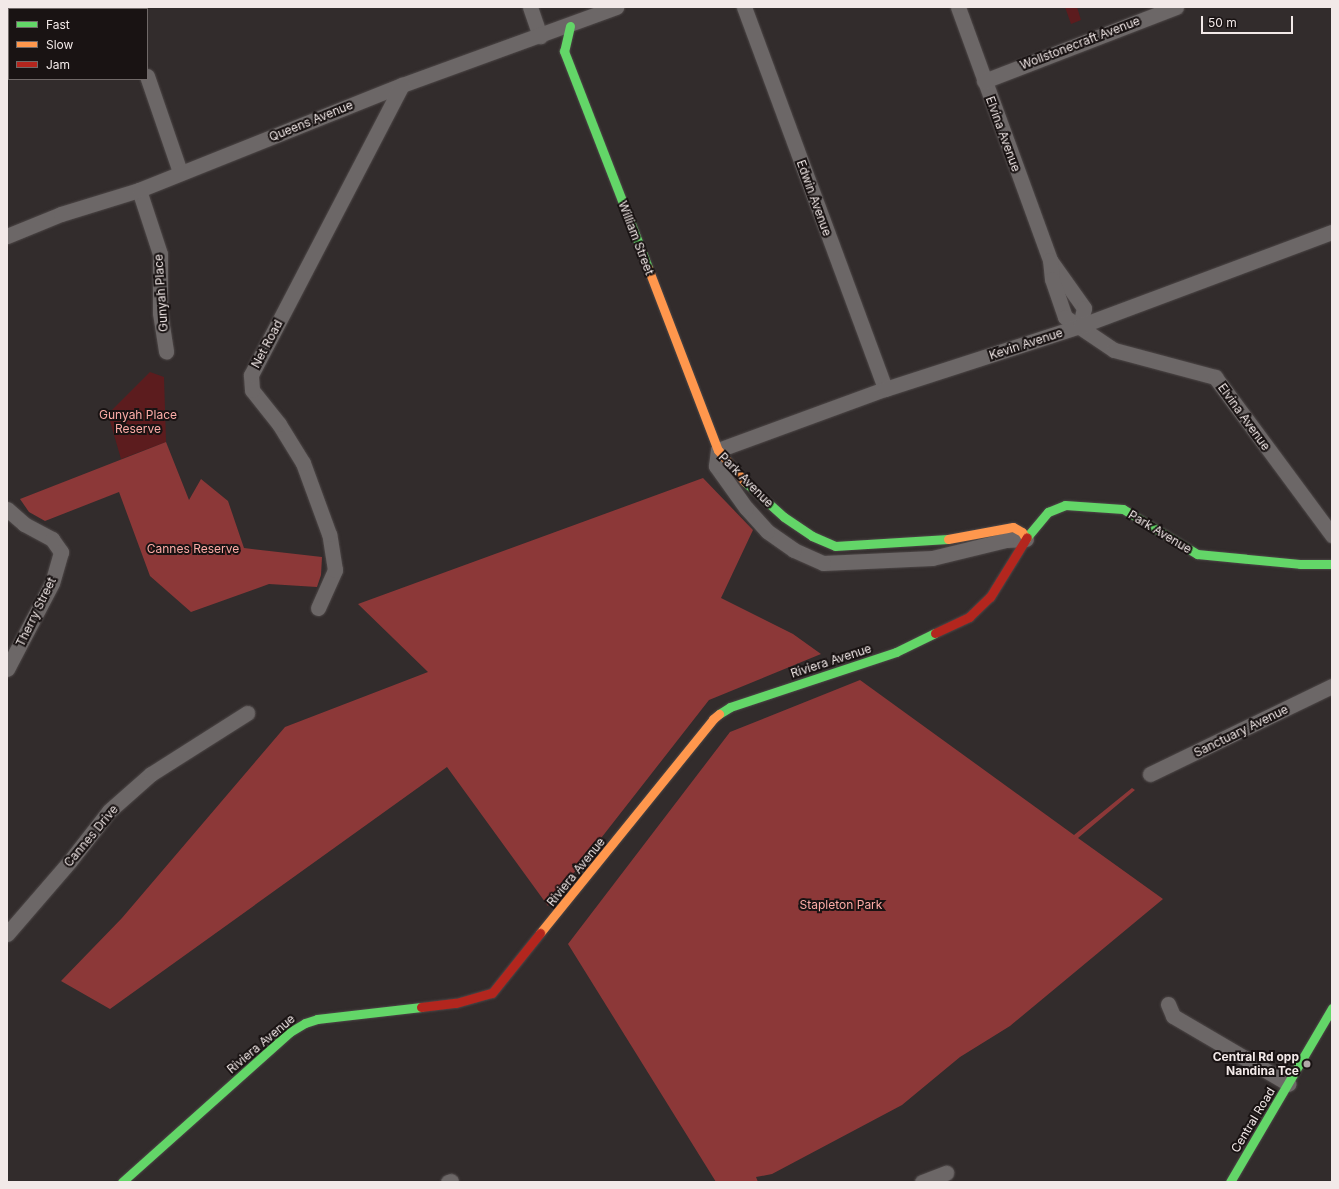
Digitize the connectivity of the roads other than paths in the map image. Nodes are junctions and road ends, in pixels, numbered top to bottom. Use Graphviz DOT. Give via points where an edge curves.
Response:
graph roads {
  1 [pos="530,7"];
  2 [pos="616,7"];
  3 [pos="744,7"];
  4 [pos="958,7"];
  5 [pos="1176,7"];
  6 [pos="570,26"];
  7 [pos="540,36"];
  8 [pos="148,79"];
  9 [pos="984,80"];
  10 [pos="402,85"];
  11 [pos="180,172"];
  12 [pos="139,190"];
  13 [pos="1332,232"];
  14 [pos="7,236"];
  15 [pos="1080,326"];
  16 [pos="166,352"];
  17 [pos="885,389"];
  18 [pos="718,450"];
  19 [pos="7,509"];
  20 [pos="1332,536"];
  21 [pos="1026,539"];
  22 [pos="1332,564"];
  23 [pos="318,608"];
  24 [pos="7,669"];
  25 [pos="1332,686"];
  26 [pos="247,713"];
  27 [pos="1150,774"];
  28 [pos="7,934"];
  29 [pos="1168,1004"];
  30 [pos="1332,1008"];
  31 [pos="1290,1084"];
  32 [pos="946,1173"];
  33 [pos="122,1182"];
  34 [pos="922,1182"];
  35 [pos="1230,1182"];
  1 -- 7 [label="street"];
  2 -- 6 [label="street, Queens Avenue"];
  3 -- 17 [label="street, Edwin Avenue"];
  4 -- 9 [label="street, Elvina Avenue"];
  5 -- 9 [label="street, Wollstonecraft Avenue"];
  6 -- 7 [label="street, Queens Avenue"];
  6 -- 18 [label="street, William Street" via="564,51"];
  7 -- 10 [label="street, Queens Avenue"];
  8 -- 11 [label="street"];
  9 -- 15 [label="street, Elvina Avenue" via="1050,260 1084,308"];
  10 -- 11 [label="street, Queens Avenue"];
  10 -- 23 [label="street, Net Road" via="251,375 252,390 279,424 303,463 329,534 334,570"];
  11 -- 12 [label="street, Queens Avenue"];
  12 -- 14 [label="street, Queens Avenue" via="61,214"];
  12 -- 16 [label="street, Gunyah Place" via="160,254 160,313"];
  13 -- 15 [label="street, Kevin Avenue"];
  15 -- 17 [label="street, Kevin Avenue"];
  15 -- 20 [label="street, Elvina Avenue" via="1114,350 1215,377"];
  17 -- 18 [label="street, Kevin Avenue"];
  18 -- 21 [label="street, Park Avenue" via="735,473 784,517 812,536 835,546 948,539 1013,526 1022,532"];
  18 -- 21 [label="street, Park Avenue" via="716,466 746,508 767,531 794,550 823,562 932,558 1006,540"];
  19 -- 24 [label="street, Therry Street" via="24,524 52,539 61,552 52,584"];
  21 -- 22 [label="street, Park Avenue" via="1048,512 1065,506 1123,509 1197,554 1300,564"];
  21 -- 33 [label="street, Riviera Avenue" via="990,597 969,616 896,652 730,707 713,719 492,993 456,1002 317,1019 305,1023 290,1032"];
  25 -- 27 [label="street, Sanctuary Avenue"];
  26 -- 28 [label="street, Cannes Drive" via="151,774 109,811"];
  29 -- 31 [label="street" via="1173,1016"];
  30 -- 31 [label="street, Central Road"];
  31 -- 35 [label="street, Central Road"];
  32 -- 34 [label="street"];
}
